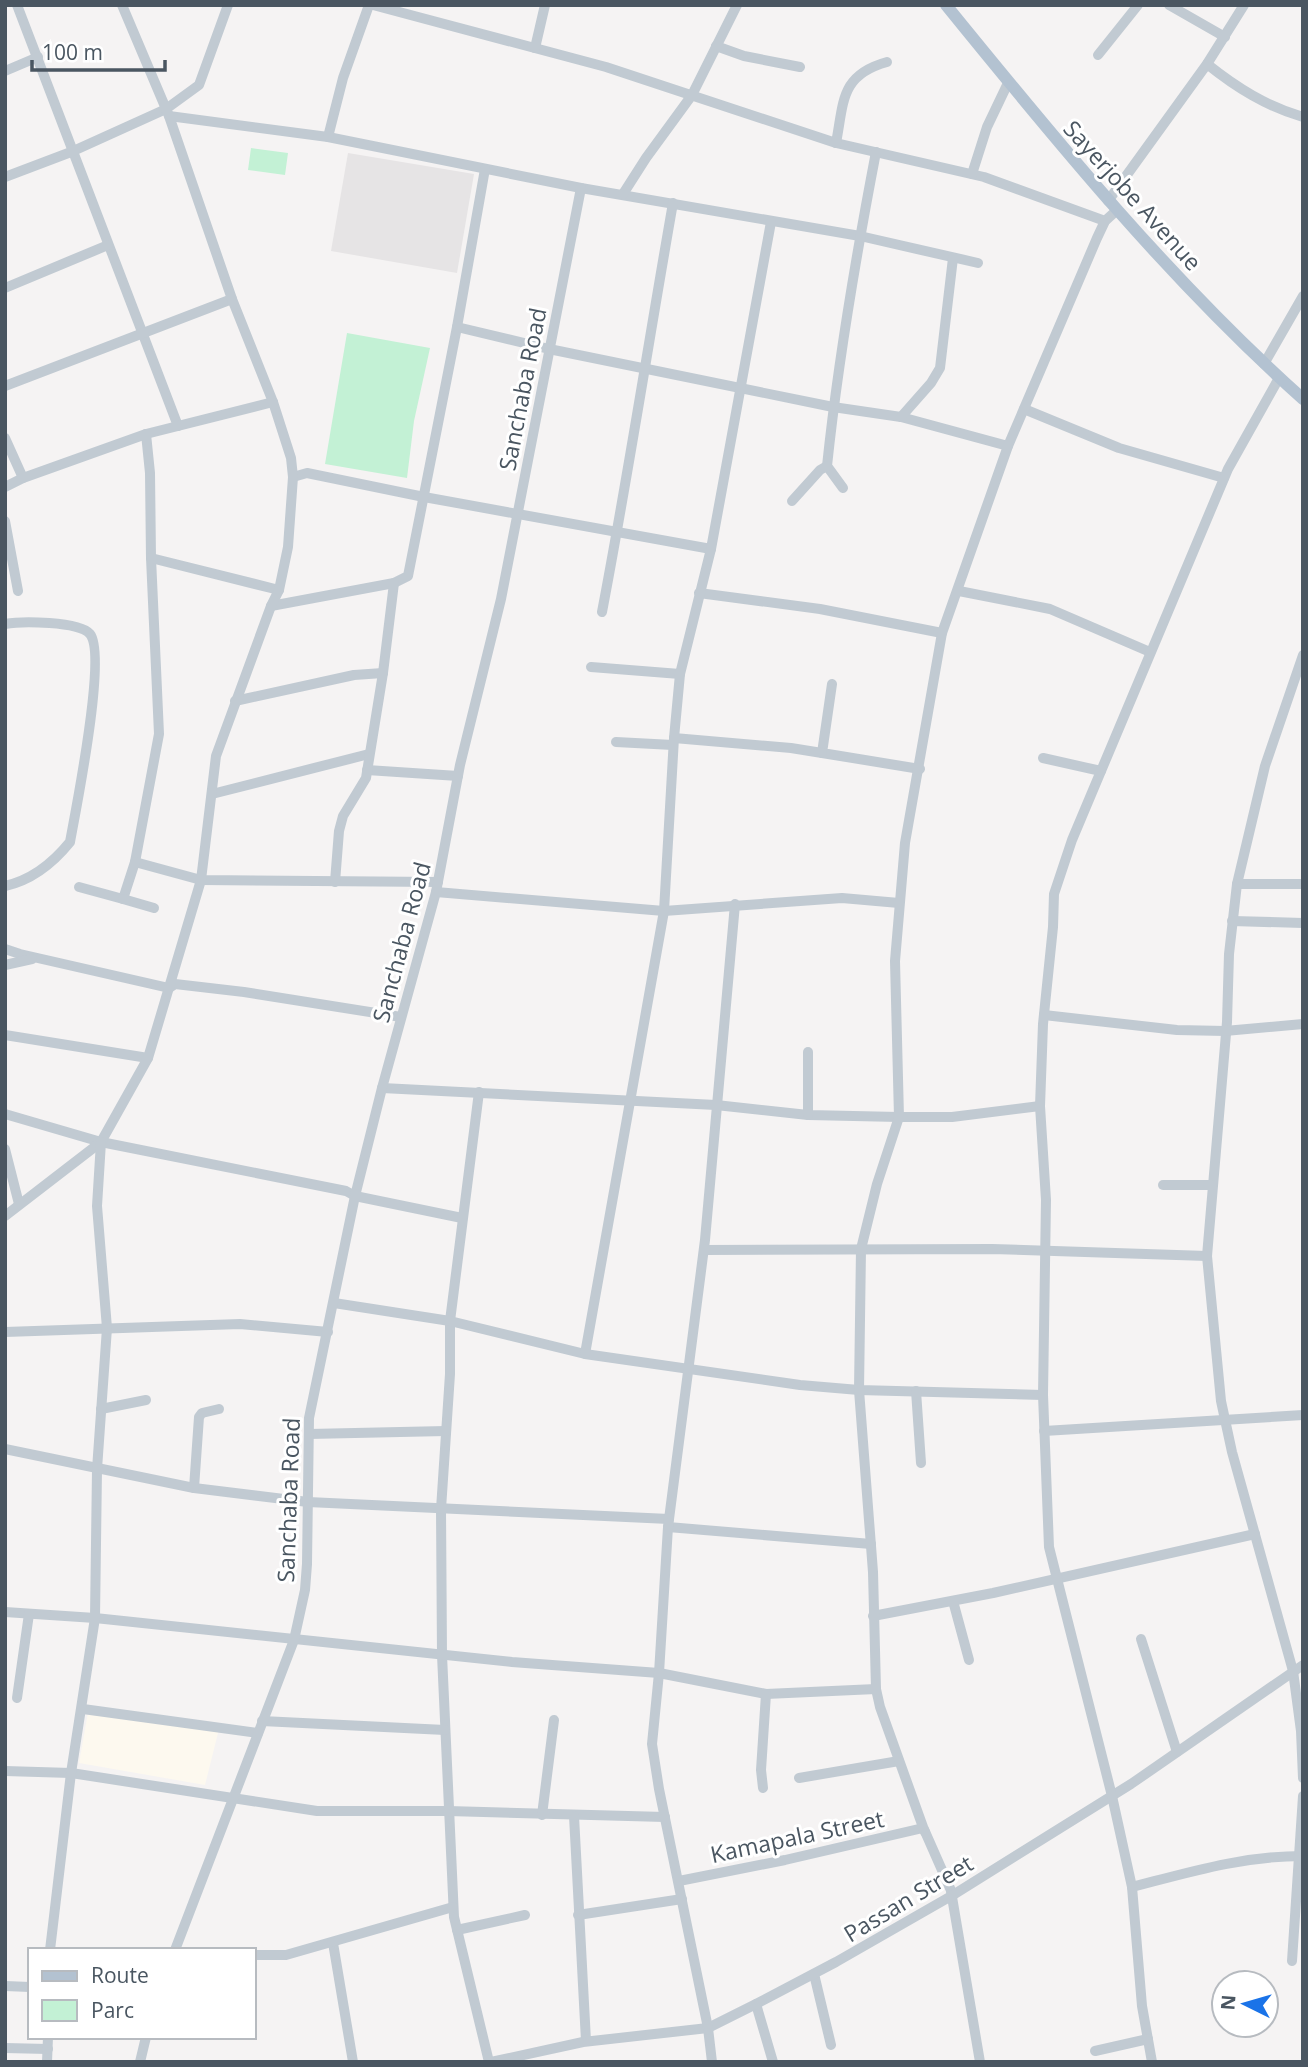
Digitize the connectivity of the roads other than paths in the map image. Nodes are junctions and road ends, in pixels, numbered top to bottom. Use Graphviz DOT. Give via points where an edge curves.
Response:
graph roads {
  1 [pos="17,5"];
  2 [pos="122,5"];
  3 [pos="228,5"];
  4 [pos="371,5"];
  5 [pos="545,5"];
  6 [pos="737,5"];
  7 [pos="946,5"];
  8 [pos="1138,5"];
  9 [pos="1169,5"];
  10 [pos="1244,5"];
  11 [pos="415,10"];
  12 [pos="1225,37"];
  13 [pos="716,47"];
  14 [pos="535,48"];
  15 [pos="1098,55"];
  16 [pos="37,57"];
  17 [pos="887,62"];
  18 [pos="1208,64"];
  19 [pos="800,67"];
  20 [pos="5,71"];
  21 [pos="1009,83"];
  22 [pos="692,95"];
  23 [pos="167,112"];
  24 [pos="1303,117"];
  25 [pos="328,137"];
  26 [pos="836,143"];
  27 [pos="71,152"];
  28 [pos="876,152"];
  29 [pos="485,169"];
  30 [pos="972,174"];
  31 [pos="5,177"];
  32 [pos="581,188"];
  33 [pos="623,194"];
  34 [pos="673,203"];
  35 [pos="1112,206"];
  36 [pos="1105,221"];
  37 [pos="771,222"];
  38 [pos="860,236"];
  39 [pos="107,245"];
  40 [pos="953,258"];
  41 [pos="978,263"];
  42 [pos="5,288"];
  43 [pos="1303,296"];
  44 [pos="232,299"];
  45 [pos="457,327"];
  46 [pos="142,335"];
  47 [pos="549,349"];
  48 [pos="1264,364"];
  49 [pos="643,368"];
  50 [pos="1279,378"];
  51 [pos="5,386"];
  52 [pos="740,388"];
  53 [pos="1303,399"];
  54 [pos="273,402"];
  55 [pos="833,407"];
  56 [pos="1024,409"];
  57 [pos="901,417"];
  58 [pos="178,426"];
  59 [pos="146,434"];
  60 [pos="5,438"];
  61 [pos="1008,446"];
  62 [pos="827,466"];
  63 [pos="293,477"];
  64 [pos="23,478"];
  65 [pos="1224,478"];
  66 [pos="5,487"];
  67 [pos="842,488"];
  68 [pos="424,497"];
  69 [pos="792,501"];
  70 [pos="518,514"];
  71 [pos="5,521"];
  72 [pos="618,530"];
  73 [pos="711,549"];
  74 [pos="151,558"];
  75 [pos="394,583"];
  76 [pos="279,590"];
  77 [pos="18,591"];
  78 [pos="959,591"];
  79 [pos="699,593"];
  80 [pos="271,606"];
  81 [pos="602,612"];
  82 [pos="5,624"];
  83 [pos="942,633"];
  84 [pos="1150,652"];
  85 [pos="1303,655"];
  86 [pos="591,667"];
  87 [pos="383,673"];
  88 [pos="680,674"];
  89 [pos="832,684"];
  90 [pos="235,701"];
  91 [pos="616,742"];
  92 [pos="673,742"];
  93 [pos="822,753"];
  94 [pos="369,754"];
  95 [pos="1043,758"];
  96 [pos="920,769"];
  97 [pos="367,770"];
  98 [pos="1101,771"];
  99 [pos="458,776"];
  100 [pos="212,794"];
  101 [pos="135,863"];
  102 [pos="201,880"];
  103 [pos="335,882"];
  104 [pos="1237,884"];
  105 [pos="1303,884"];
  106 [pos="5,886"];
  107 [pos="79,887"];
  108 [pos="437,887"];
  109 [pos="123,899"];
  110 [pos="899,903"];
  111 [pos="735,904"];
  112 [pos="154,908"];
  113 [pos="664,911"];
  114 [pos="1232,921"];
  115 [pos="1303,923"];
  116 [pos="5,949"];
  117 [pos="35,958"];
  118 [pos="5,965"];
  119 [pos="169,988"];
  120 [pos="1044,1015"];
  121 [pos="401,1017"];
  122 [pos="1303,1024"];
  123 [pos="1225,1031"];
  124 [pos="5,1035"];
  125 [pos="808,1052"];
  126 [pos="148,1058"];
  127 [pos="382,1088"];
  128 [pos="479,1092"];
  129 [pos="631,1101"];
  130 [pos="716,1105"];
  131 [pos="1040,1106"];
  132 [pos="5,1114"];
  133 [pos="808,1115"];
  134 [pos="899,1118"];
  135 [pos="101,1142"];
  136 [pos="5,1149"];
  137 [pos="1163,1185"];
  138 [pos="1212,1185"];
  139 [pos="355,1196"];
  140 [pos="19,1204"];
  141 [pos="5,1216"];
  142 [pos="462,1218"];
  143 [pos="704,1250"];
  144 [pos="861,1250"];
  145 [pos="1046,1251"];
  146 [pos="1207,1256"];
  147 [pos="334,1303"];
  148 [pos="450,1321"];
  149 [pos="107,1328"];
  150 [pos="5,1332"];
  151 [pos="328,1332"];
  152 [pos="585,1354"];
  153 [pos="688,1370"];
  154 [pos="859,1390"];
  155 [pos="916,1391"];
  156 [pos="1043,1395"];
  157 [pos="146,1400"];
  158 [pos="101,1409"];
  159 [pos="219,1409"];
  160 [pos="1303,1415"];
  161 [pos="1224,1418"];
  162 [pos="446,1431"];
  163 [pos="1044,1431"];
  164 [pos="309,1434"];
  165 [pos="5,1449"];
  166 [pos="921,1463"];
  167 [pos="97,1469"];
  168 [pos="194,1488"];
  169 [pos="309,1502"];
  170 [pos="441,1509"];
  171 [pos="668,1523"];
  172 [pos="1255,1534"];
  173 [pos="870,1544"];
  174 [pos="1056,1578"];
  175 [pos="953,1601"];
  176 [pos="5,1612"];
  177 [pos="29,1614"];
  178 [pos="873,1616"];
  179 [pos="95,1618"];
  180 [pos="1141,1639"];
  181 [pos="294,1640"];
  182 [pos="442,1655"];
  183 [pos="969,1660"];
  184 [pos="1298,1668"];
  185 [pos="659,1673"];
  186 [pos="876,1689"];
  187 [pos="766,1694"];
  188 [pos="17,1698"];
  189 [pos="83,1709"];
  190 [pos="554,1720"];
  191 [pos="262,1721"];
  192 [pos="445,1730"];
  193 [pos="258,1733"];
  194 [pos="1177,1752"];
  195 [pos="899,1761"];
  196 [pos="5,1771"];
  197 [pos="71,1773"];
  198 [pos="799,1778"];
  199 [pos="1303,1778"];
  200 [pos="763,1788"];
  201 [pos="1112,1796"];
  202 [pos="1303,1796"];
  203 [pos="234,1798"];
  204 [pos="448,1811"];
  205 [pos="542,1815"];
  206 [pos="574,1816"];
  207 [pos="665,1817"];
  208 [pos="1301,1856"];
  209 [pos="938,1861"];
  210 [pos="679,1881"];
  211 [pos="1132,1887"];
  212 [pos="953,1895"];
  213 [pos="682,1899"];
  214 [pos="453,1907"];
  215 [pos="525,1914"];
  216 [pos="578,1915"];
  217 [pos="457,1930"];
  218 [pos="333,1943"];
  219 [pos="50,1948"];
  220 [pos="175,1948"];
  221 [pos="256,1955"];
  222 [pos="1292,1961"];
  223 [pos="814,1974"];
  224 [pos="5,1986"];
  225 [pos="28,1987"];
  226 [pos="756,2004"];
  227 [pos="708,2028"];
  228 [pos="48,2039"];
  229 [pos="146,2039"];
  230 [pos="1149,2039"];
  231 [pos="586,2041"];
  232 [pos="831,2045"];
  233 [pos="5,2048"];
  234 [pos="48,2049"];
  235 [pos="1095,2051"];
  236 [pos="47,2062"];
  237 [pos="140,2062"];
  238 [pos="352,2062"];
  239 [pos="490,2062"];
  240 [pos="712,2062"];
  241 [pos="773,2062"];
  242 [pos="980,2062"];
  243 [pos="1152,2062"];
  1 -- 16 [label="street"];
  2 -- 23 [label="street"];
  3 -- 23 [label="street" via="199,85"];
  4 -- 11 [label="street"];
  4 -- 25 [label="street" via="343,78"];
  5 -- 14 [label="street"];
  6 -- 13 [label="street"];
  7 -- 21 [label="main road, Sayerjobe Avenue"];
  8 -- 15 [label="street"];
  9 -- 12 [label="street"];
  10 -- 12 [label="street"];
  11 -- 14 [label="street"];
  12 -- 18 [label="street"];
  13 -- 19 [label="street"];
  13 -- 22 [label="street"];
  14 -- 22 [label="street"];
  16 -- 20 [label="street"];
  16 -- 27 [label="street"];
  17 -- 26 [label="street" via="863,71 850,83"];
  18 -- 24 [label="street" via="1272,107"];
  18 -- 35 [label="street"];
  21 -- 30 [label="street" via="987,127"];
  21 -- 35 [label="main road, Sayerjobe Avenue"];
  22 -- 26 [label="street"];
  22 -- 33 [label="street"];
  23 -- 25 [label="street"];
  23 -- 27 [label="street"];
  23 -- 44 [label="street"];
  25 -- 29 [label="street"];
  26 -- 28 [label="street"];
  27 -- 31 [label="street"];
  27 -- 39 [label="street"];
  28 -- 30 [label="street"];
  28 -- 38 [label="street"];
  29 -- 32 [label="street"];
  29 -- 45 [label="street"];
  30 -- 36 [label="street"];
  32 -- 33 [label="street"];
  32 -- 47 [label="street, Sanchaba Road"];
  33 -- 34 [label="street"];
  34 -- 37 [label="street"];
  34 -- 49 [label="street"];
  35 -- 36 [label="street"];
  35 -- 48 [label="main road, Sayerjobe Avenue"];
  36 -- 56 [label="street"];
  37 -- 38 [label="street"];
  37 -- 52 [label="street"];
  38 -- 40 [label="street"];
  38 -- 55 [label="street"];
  39 -- 42 [label="street"];
  39 -- 46 [label="street"];
  40 -- 41 [label="street"];
  40 -- 57 [label="street" via="940,368"];
  43 -- 48 [label="street"];
  44 -- 46 [label="street"];
  44 -- 54 [label="street"];
  45 -- 47 [label="street"];
  45 -- 68 [label="street"];
  46 -- 51 [label="street"];
  46 -- 58 [label="street"];
  47 -- 49 [label="street"];
  47 -- 70 [label="street, Sanchaba Road"];
  48 -- 50 [label="main road, Sayerjobe Avenue"];
  49 -- 52 [label="street"];
  49 -- 72 [label="street"];
  50 -- 53 [label="main road, Sayerjobe Avenue"];
  50 -- 65 [label="street"];
  52 -- 55 [label="street"];
  52 -- 73 [label="street"];
  54 -- 58 [label="street"];
  54 -- 63 [label="street"];
  55 -- 57 [label="street"];
  55 -- 62 [label="street"];
  56 -- 61 [label="street"];
  56 -- 65 [label="street" via="1119,449"];
  57 -- 61 [label="street"];
  58 -- 59 [label="street"];
  59 -- 64 [label="street"];
  59 -- 74 [label="street"];
  60 -- 64 [label="street"];
  61 -- 78 [label="street"];
  62 -- 67 [label="street"];
  62 -- 69 [label="street"];
  63 -- 68 [label="street" via="307,473"];
  63 -- 76 [label="street" via="288,547"];
  64 -- 66 [label="street"];
  65 -- 84 [label="street"];
  68 -- 70 [label="street"];
  68 -- 75 [label="street" via="408,576"];
  70 -- 72 [label="street"];
  70 -- 99 [label="street, Sanchaba Road"];
  71 -- 77 [label="street"];
  72 -- 73 [label="street"];
  72 -- 81 [label="street"];
  73 -- 79 [label="street"];
  74 -- 76 [label="street"];
  74 -- 101 [label="street" via="159,734"];
  75 -- 80 [label="street"];
  75 -- 87 [label="street"];
  76 -- 80 [label="street"];
  78 -- 83 [label="street"];
  78 -- 84 [label="street" via="1050,610"];
  79 -- 83 [label="street" via="820,609"];
  79 -- 88 [label="street"];
  80 -- 90 [label="street"];
  82 -- 106 [label="street" via="77,626 89,632 95,645 95,669 70,842 55,861 19,883"];
  83 -- 96 [label="street"];
  84 -- 98 [label="street"];
  85 -- 104 [label="street" via="1275,732"];
  86 -- 88 [label="street"];
  87 -- 90 [label="street"];
  87 -- 94 [label="street"];
  88 -- 92 [label="street"];
  89 -- 93 [label="street"];
  90 -- 100 [label="street" via="216,756"];
  91 -- 92 [label="street"];
  92 -- 93 [label="street"];
  92 -- 113 [label="street"];
  93 -- 96 [label="street"];
  94 -- 97 [label="street"];
  94 -- 100 [label="street"];
  95 -- 98 [label="street"];
  96 -- 110 [label="street"];
  97 -- 99 [label="street"];
  97 -- 103 [label="street" via="343,816"];
  98 -- 120 [label="street" via="1054,894"];
  99 -- 108 [label="street, Sanchaba Road"];
  100 -- 102 [label="street"];
  101 -- 102 [label="street"];
  101 -- 109 [label="street"];
  102 -- 103 [label="street"];
  102 -- 119 [label="street"];
  103 -- 108 [label="street"];
  104 -- 105 [label="street"];
  104 -- 114 [label="street"];
  107 -- 109 [label="street"];
  108 -- 113 [label="street"];
  108 -- 121 [label="street, Sanchaba Road"];
  109 -- 112 [label="street"];
  110 -- 111 [label="street" via="842,898"];
  110 -- 134 [label="street" via="895,961"];
  111 -- 113 [label="street"];
  111 -- 130 [label="street"];
  113 -- 129 [label="street"];
  114 -- 115 [label="street"];
  114 -- 123 [label="street"];
  116 -- 117 [label="street"];
  117 -- 118 [label="street"];
  117 -- 119 [label="street"];
  119 -- 121 [label="street" via="175,984 244,992"];
  119 -- 126 [label="street"];
  120 -- 123 [label="street"];
  120 -- 131 [label="street"];
  121 -- 127 [label="street, Sanchaba Road"];
  122 -- 123 [label="street"];
  123 -- 138 [label="street"];
  124 -- 126 [label="street"];
  125 -- 133 [label="street"];
  126 -- 135 [label="street"];
  127 -- 128 [label="street"];
  127 -- 139 [label="street, Sanchaba Road"];
  128 -- 129 [label="street"];
  128 -- 142 [label="street"];
  129 -- 130 [label="street"];
  129 -- 152 [label="street"];
  130 -- 133 [label="street"];
  130 -- 143 [label="street"];
  131 -- 134 [label="street"];
  131 -- 145 [label="street"];
  132 -- 135 [label="street"];
  133 -- 134 [label="street"];
  134 -- 144 [label="street"];
  135 -- 139 [label="street"];
  135 -- 140 [label="street"];
  135 -- 149 [label="street" via="97,1206"];
  136 -- 140 [label="street"];
  137 -- 138 [label="street"];
  138 -- 146 [label="street"];
  139 -- 142 [label="street"];
  139 -- 147 [label="street, Sanchaba Road"];
  140 -- 141 [label="street"];
  142 -- 148 [label="street"];
  143 -- 144 [label="street"];
  143 -- 153 [label="street"];
  144 -- 145 [label="street"];
  144 -- 154 [label="street"];
  145 -- 146 [label="street"];
  145 -- 156 [label="street"];
  146 -- 161 [label="street"];
  147 -- 148 [label="street"];
  147 -- 151 [label="street, Sanchaba Road"];
  148 -- 152 [label="street"];
  148 -- 162 [label="street"];
  149 -- 150 [label="street"];
  149 -- 151 [label="street" via="240,1324"];
  149 -- 158 [label="street"];
  151 -- 164 [label="street, Sanchaba Road"];
  152 -- 153 [label="street"];
  153 -- 154 [label="street"];
  153 -- 171 [label="street"];
  154 -- 155 [label="street"];
  154 -- 173 [label="street"];
  155 -- 156 [label="street"];
  155 -- 166 [label="street"];
  156 -- 163 [label="street"];
  157 -- 158 [label="street"];
  158 -- 167 [label="street"];
  159 -- 168 [label="street" via="199,1417"];
  160 -- 161 [label="street"];
  161 -- 163 [label="street"];
  161 -- 172 [label="street"];
  162 -- 164 [label="street"];
  162 -- 170 [label="street"];
  163 -- 174 [label="street" via="1049,1547"];
  164 -- 169 [label="street, Sanchaba Road"];
  165 -- 167 [label="street"];
  167 -- 168 [label="street"];
  167 -- 179 [label="street"];
  168 -- 169 [label="street"];
  169 -- 170 [label="street"];
  169 -- 181 [label="street, Sanchaba Road" via="305,1590"];
  170 -- 171 [label="street"];
  170 -- 182 [label="street"];
  171 -- 173 [label="street"];
  171 -- 185 [label="street"];
  172 -- 174 [label="street"];
  172 -- 184 [label="street"];
  173 -- 178 [label="street"];
  174 -- 175 [label="street"];
  174 -- 201 [label="street"];
  175 -- 178 [label="street"];
  175 -- 183 [label="street"];
  176 -- 177 [label="street"];
  177 -- 179 [label="street"];
  177 -- 188 [label="street"];
  178 -- 186 [label="street"];
  179 -- 181 [label="street"];
  179 -- 189 [label="street"];
  180 -- 194 [label="street"];
  181 -- 182 [label="street"];
  181 -- 191 [label="street, Sanchaba Road"];
  182 -- 185 [label="street"];
  182 -- 192 [label="street"];
  184 -- 194 [label="street, Passan Street"];
  184 -- 199 [label="street"];
  185 -- 187 [label="street"];
  185 -- 207 [label="street" via="652,1744"];
  186 -- 187 [label="street"];
  186 -- 195 [label="street"];
  187 -- 200 [label="street"];
  189 -- 193 [label="street"];
  189 -- 197 [label="street"];
  190 -- 205 [label="street"];
  191 -- 192 [label="street"];
  191 -- 193 [label="street, Sanchaba Road"];
  192 -- 204 [label="street"];
  193 -- 203 [label="street, Sanchaba Road"];
  194 -- 201 [label="street, Passan Street"];
  195 -- 198 [label="street"];
  195 -- 209 [label="street"];
  196 -- 197 [label="street"];
  197 -- 203 [label="street"];
  197 -- 219 [label="street"];
  201 -- 211 [label="street"];
  201 -- 212 [label="street, Passan Street"];
  202 -- 208 [label="street"];
  203 -- 204 [label="street" via="317,1811"];
  203 -- 220 [label="street, Sanchaba Road"];
  204 -- 205 [label="street"];
  204 -- 214 [label="street"];
  205 -- 206 [label="street"];
  206 -- 207 [label="street"];
  206 -- 216 [label="street"];
  207 -- 210 [label="street"];
  208 -- 211 [label="street" via="1238,1860"];
  208 -- 222 [label="street"];
  209 -- 210 [label="street, Kamapala Street" via="923,1828"];
  209 -- 212 [label="street"];
  210 -- 213 [label="street"];
  211 -- 230 [label="street"];
  212 -- 223 [label="street, Passan Street"];
  212 -- 242 [label="street"];
  213 -- 216 [label="street"];
  213 -- 227 [label="street"];
  214 -- 217 [label="street"];
  214 -- 218 [label="street"];
  215 -- 217 [label="street"];
  216 -- 231 [label="street"];
  217 -- 239 [label="street"];
  218 -- 221 [label="street" via="286,1955"];
  218 -- 238 [label="street"];
  223 -- 226 [label="street, Passan Street"];
  223 -- 232 [label="street"];
  224 -- 225 [label="street"];
  226 -- 227 [label="street, Passan Street"];
  226 -- 241 [label="street"];
  227 -- 231 [label="street, Passan Street"];
  227 -- 240 [label="street"];
  228 -- 234 [label="street"];
  229 -- 237 [label="street"];
  230 -- 235 [label="street"];
  230 -- 243 [label="street"];
  231 -- 239 [label="street, Passan Street"];
  233 -- 234 [label="street"];
  234 -- 236 [label="street"];
}
